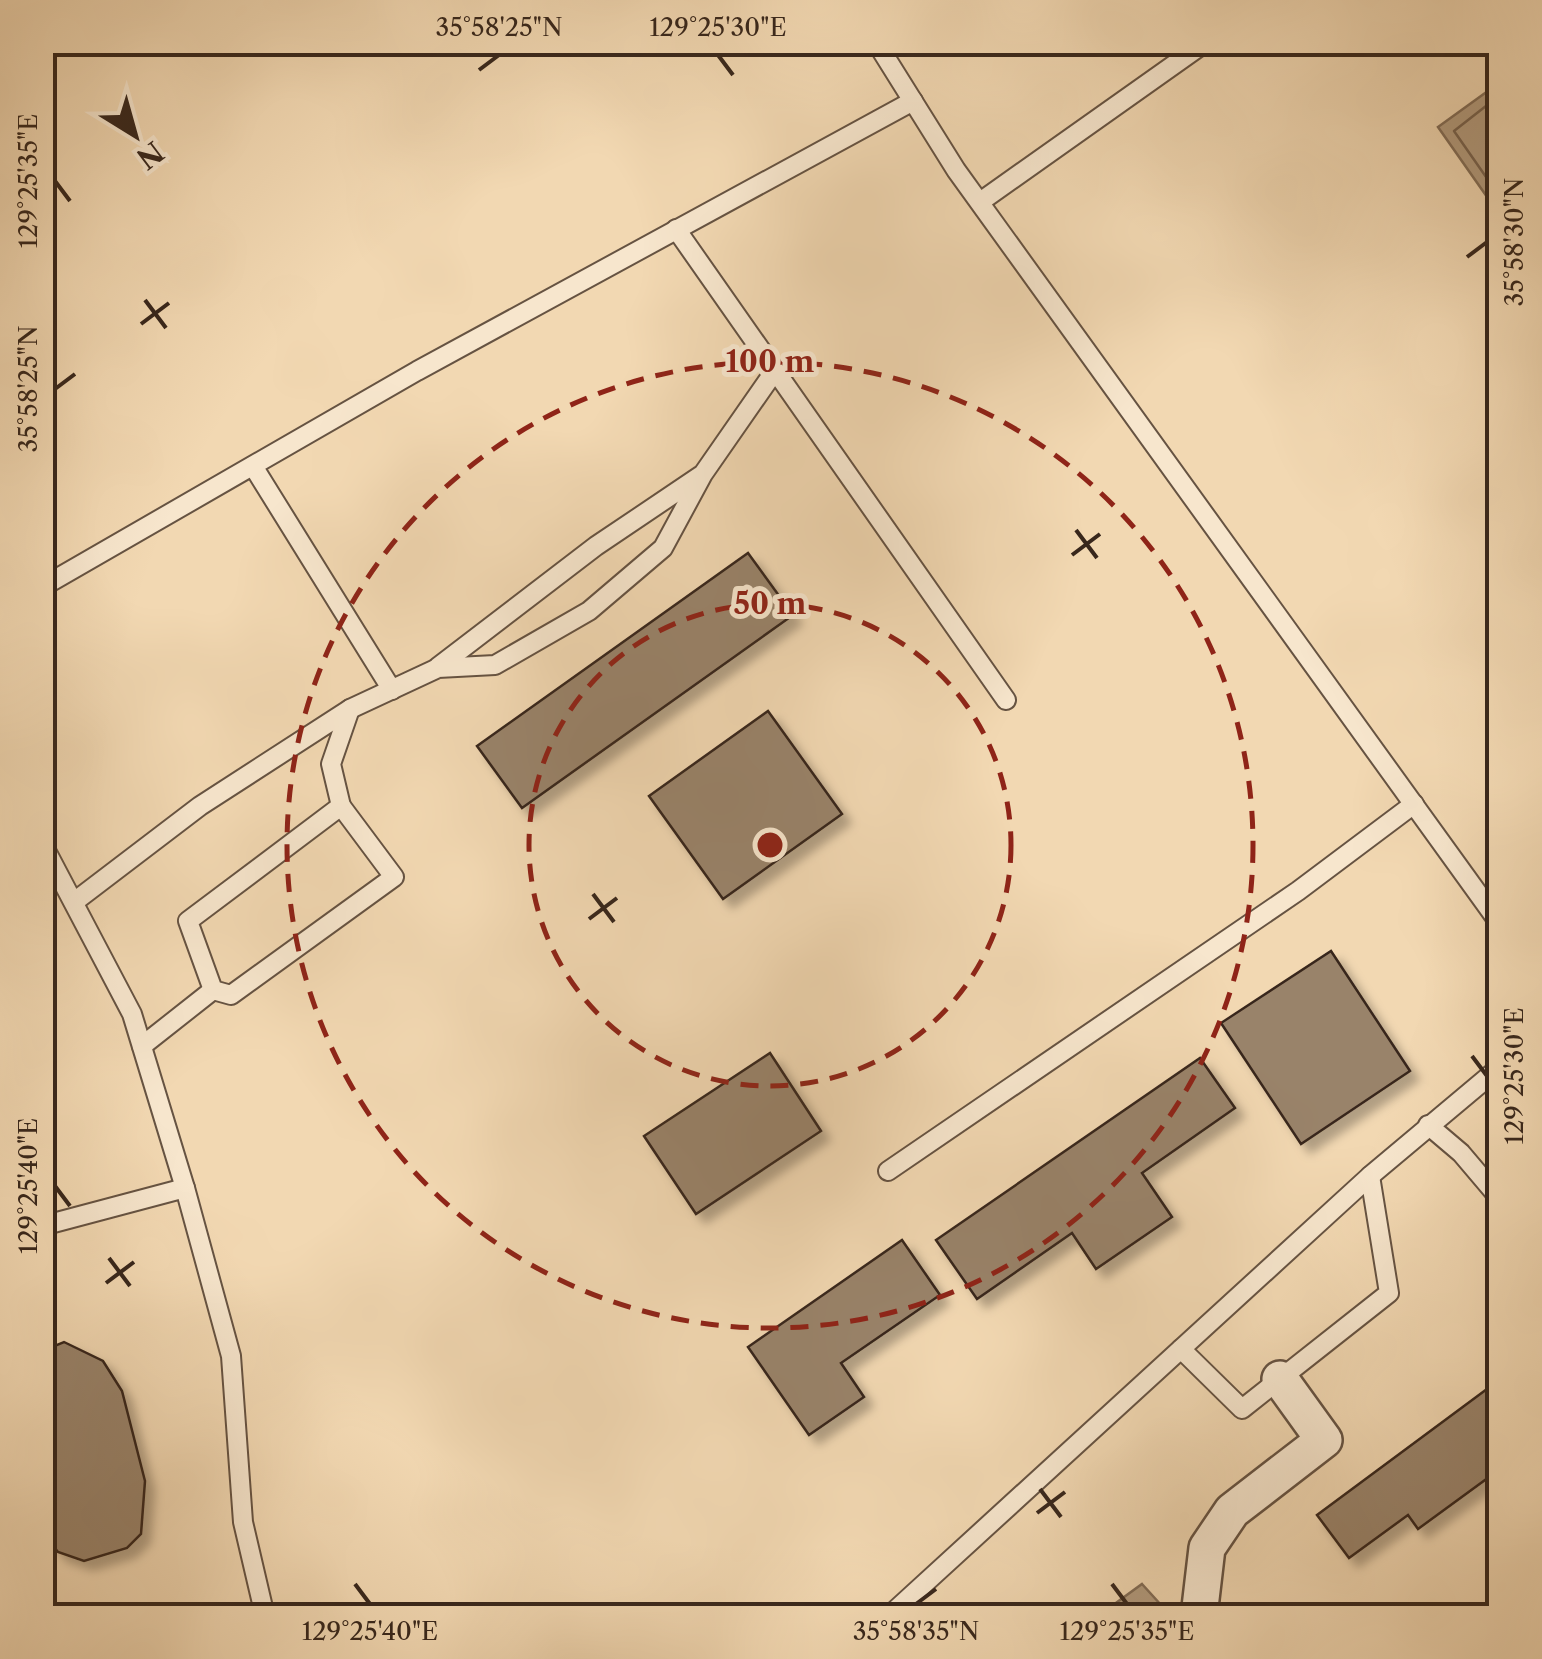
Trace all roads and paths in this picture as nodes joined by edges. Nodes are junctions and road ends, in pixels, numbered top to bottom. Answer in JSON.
{"nodes":[{"id":1,"x":876,"y":42,"type":"edge"},
{"id":2,"x":1206,"y":42,"type":"edge"},
{"id":3,"x":913,"y":100,"type":"junction"},
{"id":4,"x":980,"y":202,"type":"junction"},
{"id":5,"x":676,"y":229,"type":"junction"},
{"id":6,"x":774,"y":372,"type":"junction"},
{"id":7,"x":253,"y":466,"type":"junction"},
{"id":8,"x":703,"y":474,"type":"junction"},
{"id":9,"x":42,"y":587,"type":"edge"},
{"id":10,"x":438,"y":668,"type":"junction"},
{"id":11,"x":392,"y":690,"type":"junction"},
{"id":12,"x":1006,"y":700,"type":"dead end"},
{"id":13,"x":350,"y":709,"type":"junction"},
{"id":14,"x":1414,"y":804,"type":"junction"},
{"id":15,"x":341,"y":806,"type":"junction"},
{"id":16,"x":42,"y":842,"type":"edge"},
{"id":17,"x":74,"y":902,"type":"junction"},
{"id":18,"x":1500,"y":924,"type":"edge"},
{"id":19,"x":214,"y":990,"type":"junction"},
{"id":20,"x":142,"y":1046,"type":"junction"},
{"id":21,"x":1500,"y":1067,"type":"edge"},
{"id":22,"x":1428,"y":1125,"type":"junction"},
{"id":23,"x":888,"y":1171,"type":"dead end"},
{"id":24,"x":1370,"y":1176,"type":"junction"},
{"id":25,"x":185,"y":1188,"type":"junction"},
{"id":26,"x":1500,"y":1199,"type":"edge"},
{"id":27,"x":42,"y":1226,"type":"edge"},
{"id":28,"x":1181,"y":1349,"type":"junction"},
{"id":29,"x":1280,"y":1379,"type":"junction"},
{"id":30,"x":265,"y":1616,"type":"edge"},
{"id":31,"x":889,"y":1616,"type":"edge"},
{"id":32,"x":1199,"y":1616,"type":"edge"}],
"edges":[{"from":1,"to":3,"type":"lane"},
{"from":2,"to":4,"type":"lane"},
{"from":3,"to":4,"type":"lane"},
{"from":3,"to":5,"type":"lane"},
{"from":4,"to":14,"type":"lane"},
{"from":5,"to":6,"type":"lane"},
{"from":5,"to":7,"type":"lane"},
{"from":6,"to":8,"type":"lane"},
{"from":6,"to":12,"type":"lane"},
{"from":7,"to":9,"type":"lane"},
{"from":7,"to":11,"type":"lane"},
{"from":8,"to":10,"type":"lane"},
{"from":8,"to":10,"type":"lane"},
{"from":10,"to":11,"type":"lane"},
{"from":11,"to":13,"type":"lane"},
{"from":13,"to":15,"type":"lane"},
{"from":13,"to":17,"type":"lane"},
{"from":14,"to":18,"type":"lane"},
{"from":14,"to":23,"type":"lane"},
{"from":15,"to":19,"type":"lane"},
{"from":15,"to":19,"type":"lane"},
{"from":16,"to":17,"type":"lane"},
{"from":17,"to":20,"type":"lane"},
{"from":19,"to":20,"type":"lane"},
{"from":20,"to":25,"type":"lane"},
{"from":21,"to":22,"type":"lane"},
{"from":22,"to":24,"type":"lane"},
{"from":22,"to":26,"type":"lane"},
{"from":24,"to":28,"type":"lane"},
{"from":24,"to":29,"type":"lane"},
{"from":25,"to":27,"type":"lane"},
{"from":25,"to":30,"type":"lane"},
{"from":28,"to":29,"type":"lane"},
{"from":28,"to":31,"type":"lane"},
{"from":29,"to":32,"type":"street"}]}
